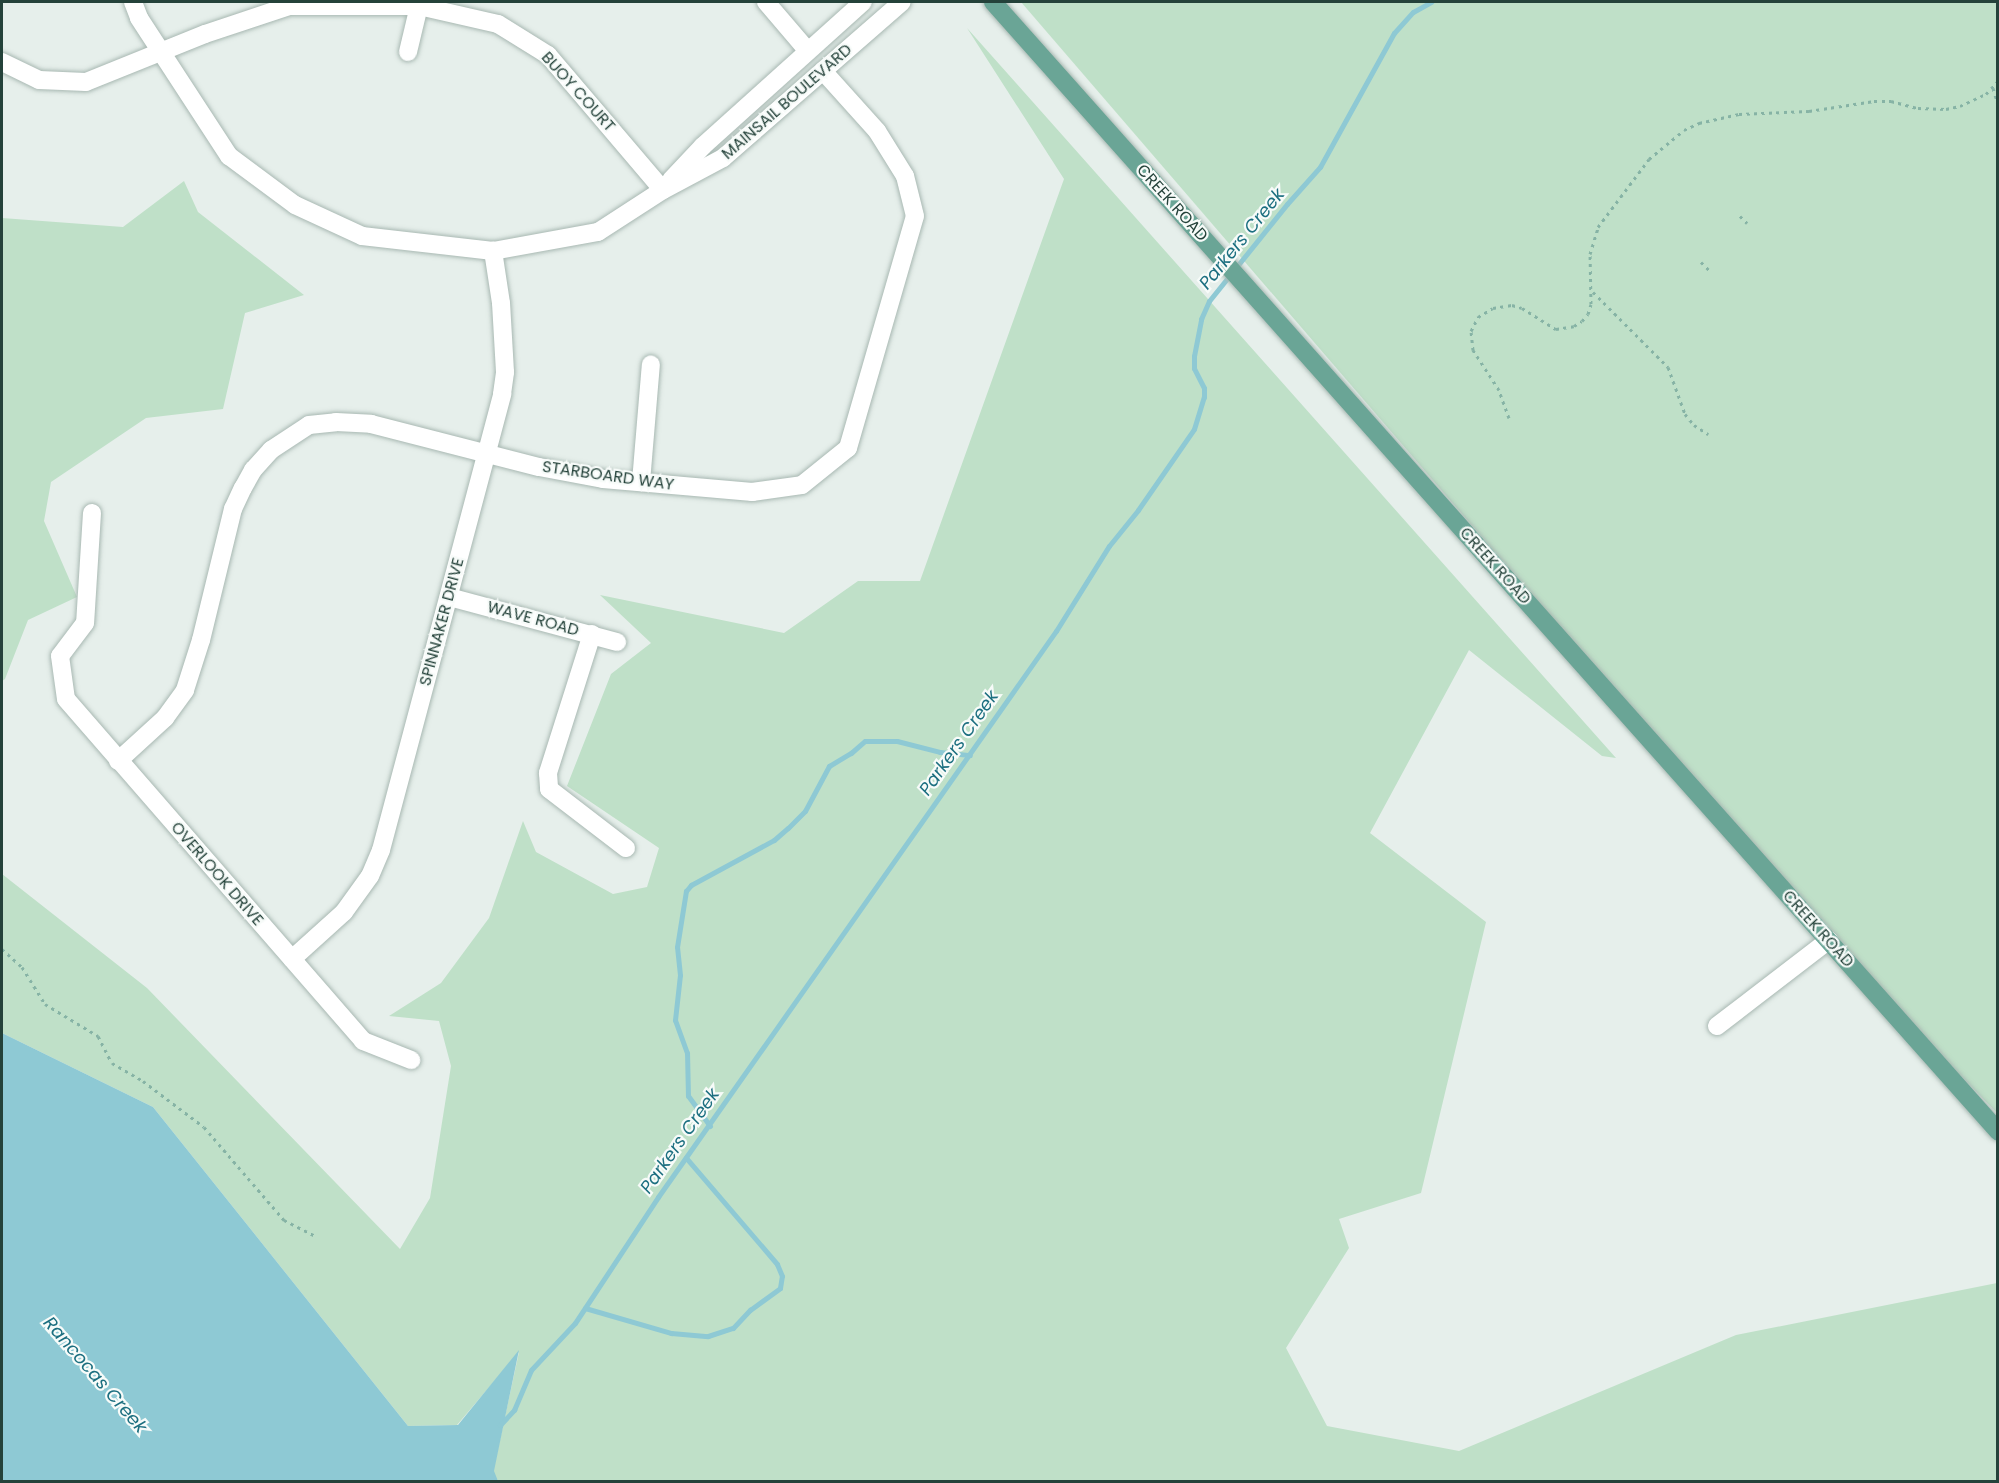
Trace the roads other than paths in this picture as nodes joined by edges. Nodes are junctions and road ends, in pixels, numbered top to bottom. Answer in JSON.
{"nodes":[{"id":1,"x":133,"y":2,"type":"edge"},
{"id":2,"x":766,"y":2,"type":"edge"},
{"id":3,"x":863,"y":2,"type":"edge"},
{"id":4,"x":902,"y":2,"type":"edge"},
{"id":5,"x":993,"y":2,"type":"edge"},
{"id":6,"x":419,"y":6,"type":"junction"},
{"id":7,"x":807,"y":50,"type":"junction"},
{"id":8,"x":161,"y":52,"type":"junction"},
{"id":9,"x":408,"y":52,"type":"dead end"},
{"id":10,"x":2,"y":62,"type":"edge"},
{"id":11,"x":823,"y":71,"type":"junction"},
{"id":12,"x":663,"y":190,"type":"junction"},
{"id":13,"x":493,"y":251,"type":"junction"},
{"id":14,"x":651,"y":364,"type":"dead end"},
{"id":15,"x":486,"y":453,"type":"junction"},
{"id":16,"x":641,"y":482,"type":"junction"},
{"id":17,"x":92,"y":513,"type":"dead end"},
{"id":18,"x":449,"y":597,"type":"junction"},
{"id":19,"x":592,"y":634,"type":"junction"},
{"id":20,"x":617,"y":642,"type":"dead end"},
{"id":21,"x":118,"y":761,"type":"junction"},
{"id":22,"x":626,"y":849,"type":"dead end"},
{"id":23,"x":1829,"y":940,"type":"junction"},
{"id":24,"x":292,"y":959,"type":"junction"},
{"id":25,"x":1717,"y":1026,"type":"dead end"},
{"id":26,"x":411,"y":1060,"type":"dead end"},
{"id":27,"x":1998,"y":1131,"type":"edge"}],
"edges":[{"from":1,"to":8,"type":"street","name":"MAINSAIL BOULEVARD"},
{"from":2,"to":7,"type":"street"},
{"from":3,"to":7,"type":"street","name":"MAINSAIL BOULEVARD"},
{"from":4,"to":11,"type":"street","name":"MAINSAIL BOULEVARD"},
{"from":5,"to":23,"type":"main road","name":"CREEK ROAD"},
{"from":6,"to":8,"type":"street","name":"BUOY COURT"},
{"from":6,"to":9,"type":"street"},
{"from":6,"to":12,"type":"street","name":"BUOY COURT"},
{"from":7,"to":12,"type":"street","name":"MAINSAIL BOULEVARD"},
{"from":8,"to":10,"type":"street","name":"BUOY COURT"},
{"from":8,"to":13,"type":"street","name":"MAINSAIL BOULEVARD"},
{"from":11,"to":12,"type":"street","name":"MAINSAIL BOULEVARD"},
{"from":11,"to":16,"type":"street","name":"STARBOARD WAY"},
{"from":12,"to":13,"type":"street","name":"MAINSAIL BOULEVARD"},
{"from":13,"to":15,"type":"street","name":"SPINNAKER DRIVE"},
{"from":14,"to":16,"type":"street"},
{"from":15,"to":16,"type":"street","name":"STARBOARD WAY"},
{"from":15,"to":18,"type":"street","name":"SPINNAKER DRIVE"},
{"from":15,"to":21,"type":"street","name":"STARBOARD WAY"},
{"from":17,"to":21,"type":"street","name":"OVERLOOK DRIVE"},
{"from":18,"to":19,"type":"street","name":"WAVE ROAD"},
{"from":18,"to":24,"type":"street","name":"SPINNAKER DRIVE"},
{"from":19,"to":20,"type":"street","name":"WAVE ROAD"},
{"from":19,"to":22,"type":"street"},
{"from":21,"to":24,"type":"street","name":"OVERLOOK DRIVE"},
{"from":23,"to":25,"type":"street"},
{"from":23,"to":27,"type":"main road","name":"CREEK ROAD"},
{"from":24,"to":26,"type":"street","name":"OVERLOOK DRIVE"}]}
